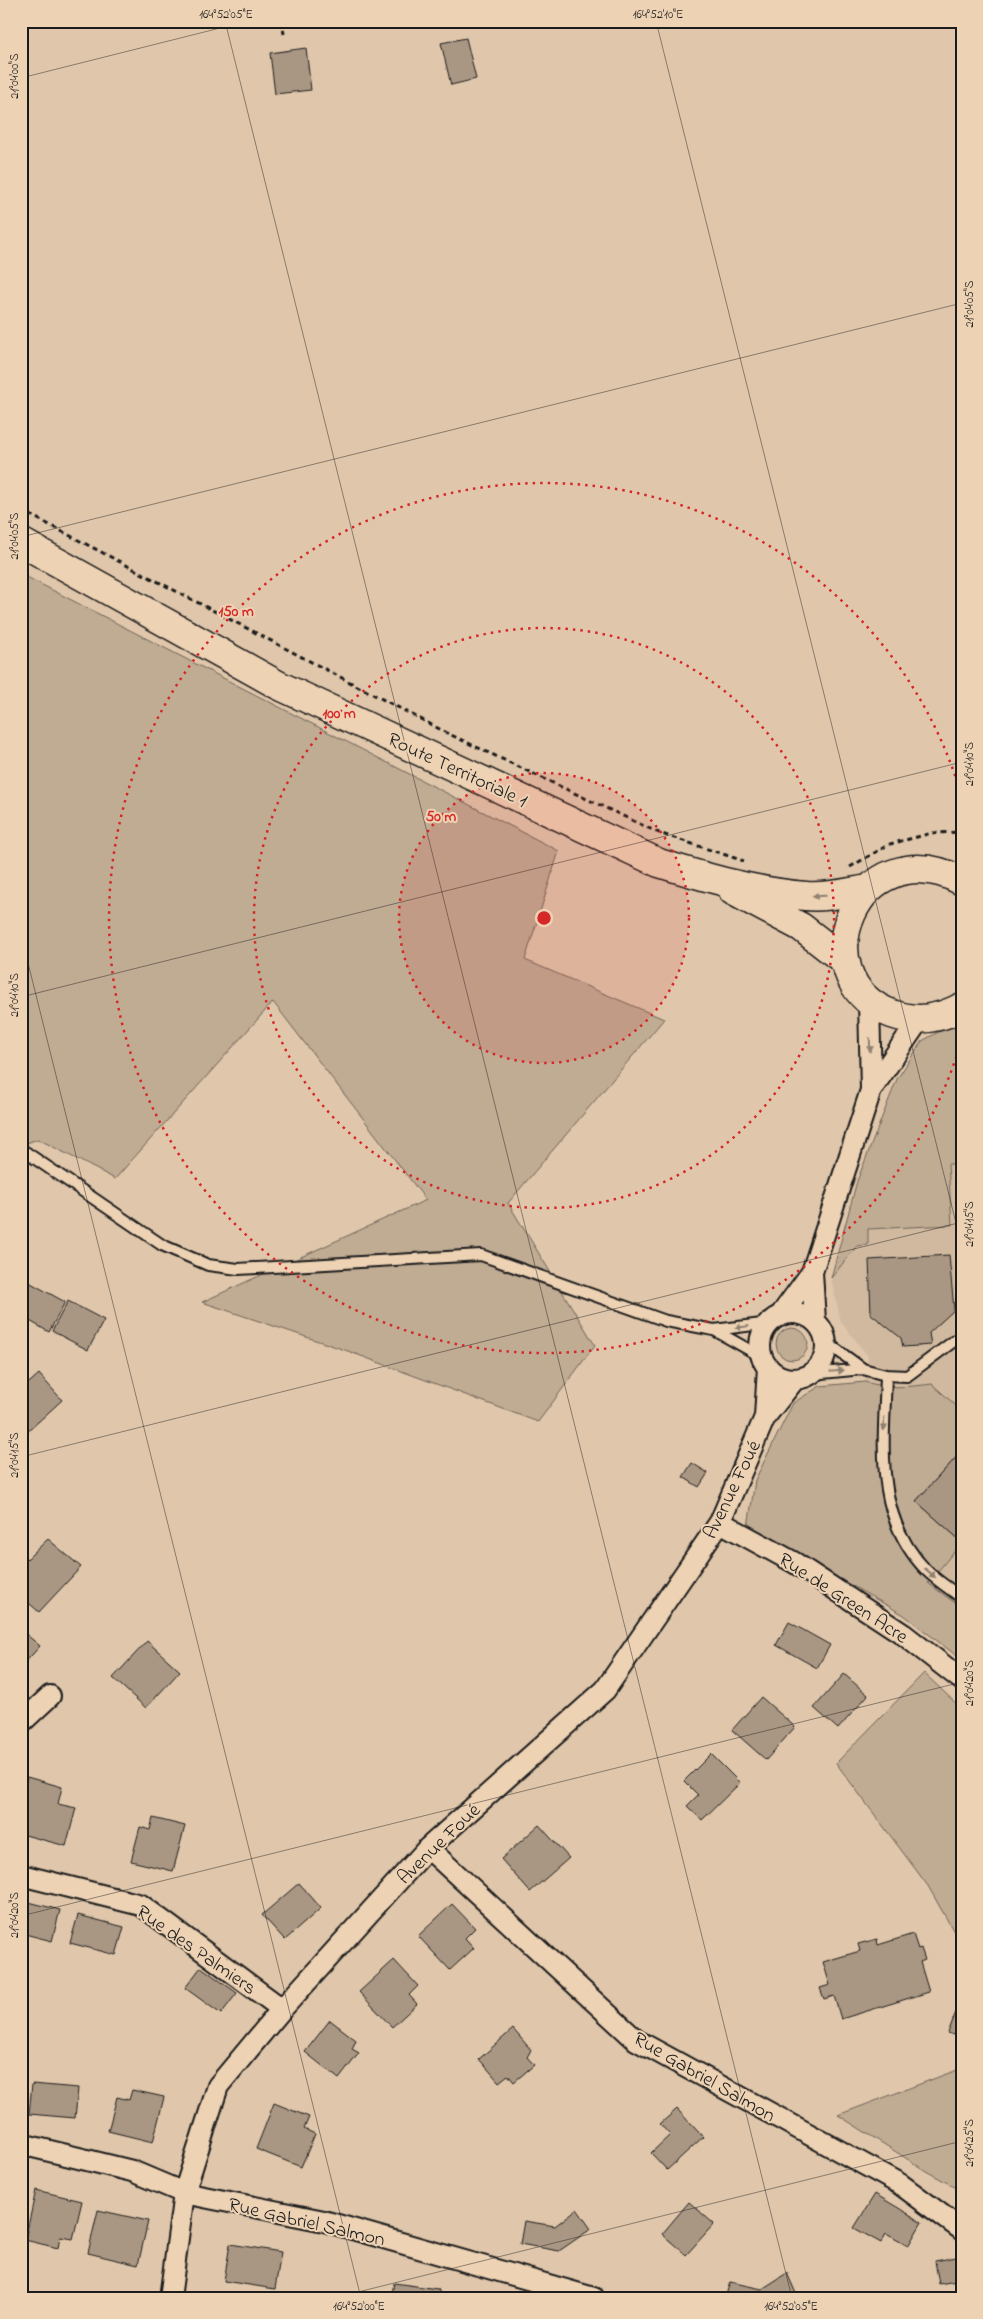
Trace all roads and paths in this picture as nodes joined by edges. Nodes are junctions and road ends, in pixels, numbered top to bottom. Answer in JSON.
{"nodes":[{"id":1,"x":282,"y":21,"type":"edge"},
{"id":2,"x":284,"y":34,"type":"dead end"},
{"id":3,"x":21,"y":510,"type":"edge"},
{"id":4,"x":21,"y":542,"type":"edge"},
{"id":5,"x":962,"y":832,"type":"edge"},
{"id":6,"x":753,"y":864,"type":"dead end"},
{"id":7,"x":849,"y":868,"type":"dead end"},
{"id":8,"x":954,"y":874,"type":"edge"},
{"id":9,"x":717,"y":882,"type":"junction"},
{"id":10,"x":868,"y":889,"type":"junction"},
{"id":11,"x":846,"y":962,"type":"junction"},
{"id":12,"x":869,"y":1000,"type":"junction"},
{"id":13,"x":958,"y":1013,"type":"edge"},
{"id":14,"x":919,"y":1020,"type":"junction"},
{"id":15,"x":871,"y":1090,"type":"junction"},
{"id":16,"x":21,"y":1149,"type":"edge"},
{"id":17,"x":812,"y":1272,"type":"junction"},
{"id":18,"x":775,"y":1320,"type":"junction"},
{"id":19,"x":814,"y":1321,"type":"junction"},
{"id":20,"x":714,"y":1330,"type":"junction"},
{"id":21,"x":962,"y":1335,"type":"edge"},
{"id":22,"x":826,"y":1342,"type":"junction"},
{"id":23,"x":765,"y":1362,"type":"junction"},
{"id":24,"x":863,"y":1369,"type":"junction"},
{"id":25,"x":886,"y":1375,"type":"junction"},
{"id":26,"x":803,"y":1376,"type":"junction"},
{"id":27,"x":765,"y":1416,"type":"junction"},
{"id":28,"x":720,"y":1522,"type":"junction"},
{"id":29,"x":962,"y":1598,"type":"edge"},
{"id":30,"x":962,"y":1680,"type":"edge"},
{"id":31,"x":50,"y":1696,"type":"dead end"},
{"id":32,"x":21,"y":1723,"type":"edge"},
{"id":33,"x":428,"y":1848,"type":"junction"},
{"id":34,"x":21,"y":1875,"type":"edge"},
{"id":35,"x":282,"y":2009,"type":"junction"},
{"id":36,"x":21,"y":2144,"type":"edge"},
{"id":37,"x":184,"y":2193,"type":"junction"},
{"id":38,"x":962,"y":2230,"type":"edge"},
{"id":39,"x":170,"y":2298,"type":"edge"},
{"id":40,"x":594,"y":2298,"type":"edge"}],
"edges":[{"from":1,"to":2,"type":"path"},
{"from":3,"to":6,"type":"path"},
{"from":4,"to":9,"type":"main road","name":"Route Territoriale 1"},
{"from":5,"to":7,"type":"path"},
{"from":8,"to":10,"type":"main road"},
{"from":10,"to":9,"type":"main road","name":"Route Territoriale 1","one_way":true},
{"from":9,"to":11,"type":"main road","name":"Route Territoriale 1"},
{"from":10,"to":11,"type":"main road"},
{"from":11,"to":12,"type":"main road"},
{"from":12,"to":14,"type":"main road"},
{"from":12,"to":15,"type":"street","one_way":true},
{"from":13,"to":14,"type":"main road"},
{"from":14,"to":15,"type":"street"},
{"from":15,"to":17,"type":"street"},
{"from":16,"to":20,"type":"lane"},
{"from":17,"to":18,"type":"street"},
{"from":17,"to":19,"type":"street"},
{"from":18,"to":19,"type":"street"},
{"from":18,"to":20,"type":"lane","one_way":true},
{"from":18,"to":23,"type":"street"},
{"from":19,"to":22,"type":"street"},
{"from":20,"to":23,"type":"lane"},
{"from":21,"to":25,"type":"lane"},
{"from":22,"to":24,"type":"lane"},
{"from":22,"to":26,"type":"street"},
{"from":23,"to":26,"type":"street"},
{"from":23,"to":27,"type":"street","name":"Avenue Foué"},
{"from":24,"to":25,"type":"lane"},
{"from":26,"to":24,"type":"lane","one_way":true},
{"from":25,"to":29,"type":"lane","one_way":true},
{"from":26,"to":27,"type":"street","name":"Avenue Foué"},
{"from":27,"to":28,"type":"street","name":"Avenue Foué"},
{"from":28,"to":30,"type":"street","name":"Rue de Green Acre"},
{"from":28,"to":33,"type":"street","name":"Avenue Foué"},
{"from":31,"to":32,"type":"street"},
{"from":33,"to":35,"type":"street","name":"Avenue Foué"},
{"from":33,"to":38,"type":"street","name":"Rue Gabriel Salmon"},
{"from":34,"to":35,"type":"street","name":"Rue des Palmiers"},
{"from":35,"to":37,"type":"street","name":"Avenue Foué"},
{"from":36,"to":37,"type":"street","name":"Rue Gabriel Salmon"},
{"from":37,"to":39,"type":"street","name":"Avenue Foué"},
{"from":37,"to":40,"type":"street","name":"Rue Gabriel Salmon"}]}
